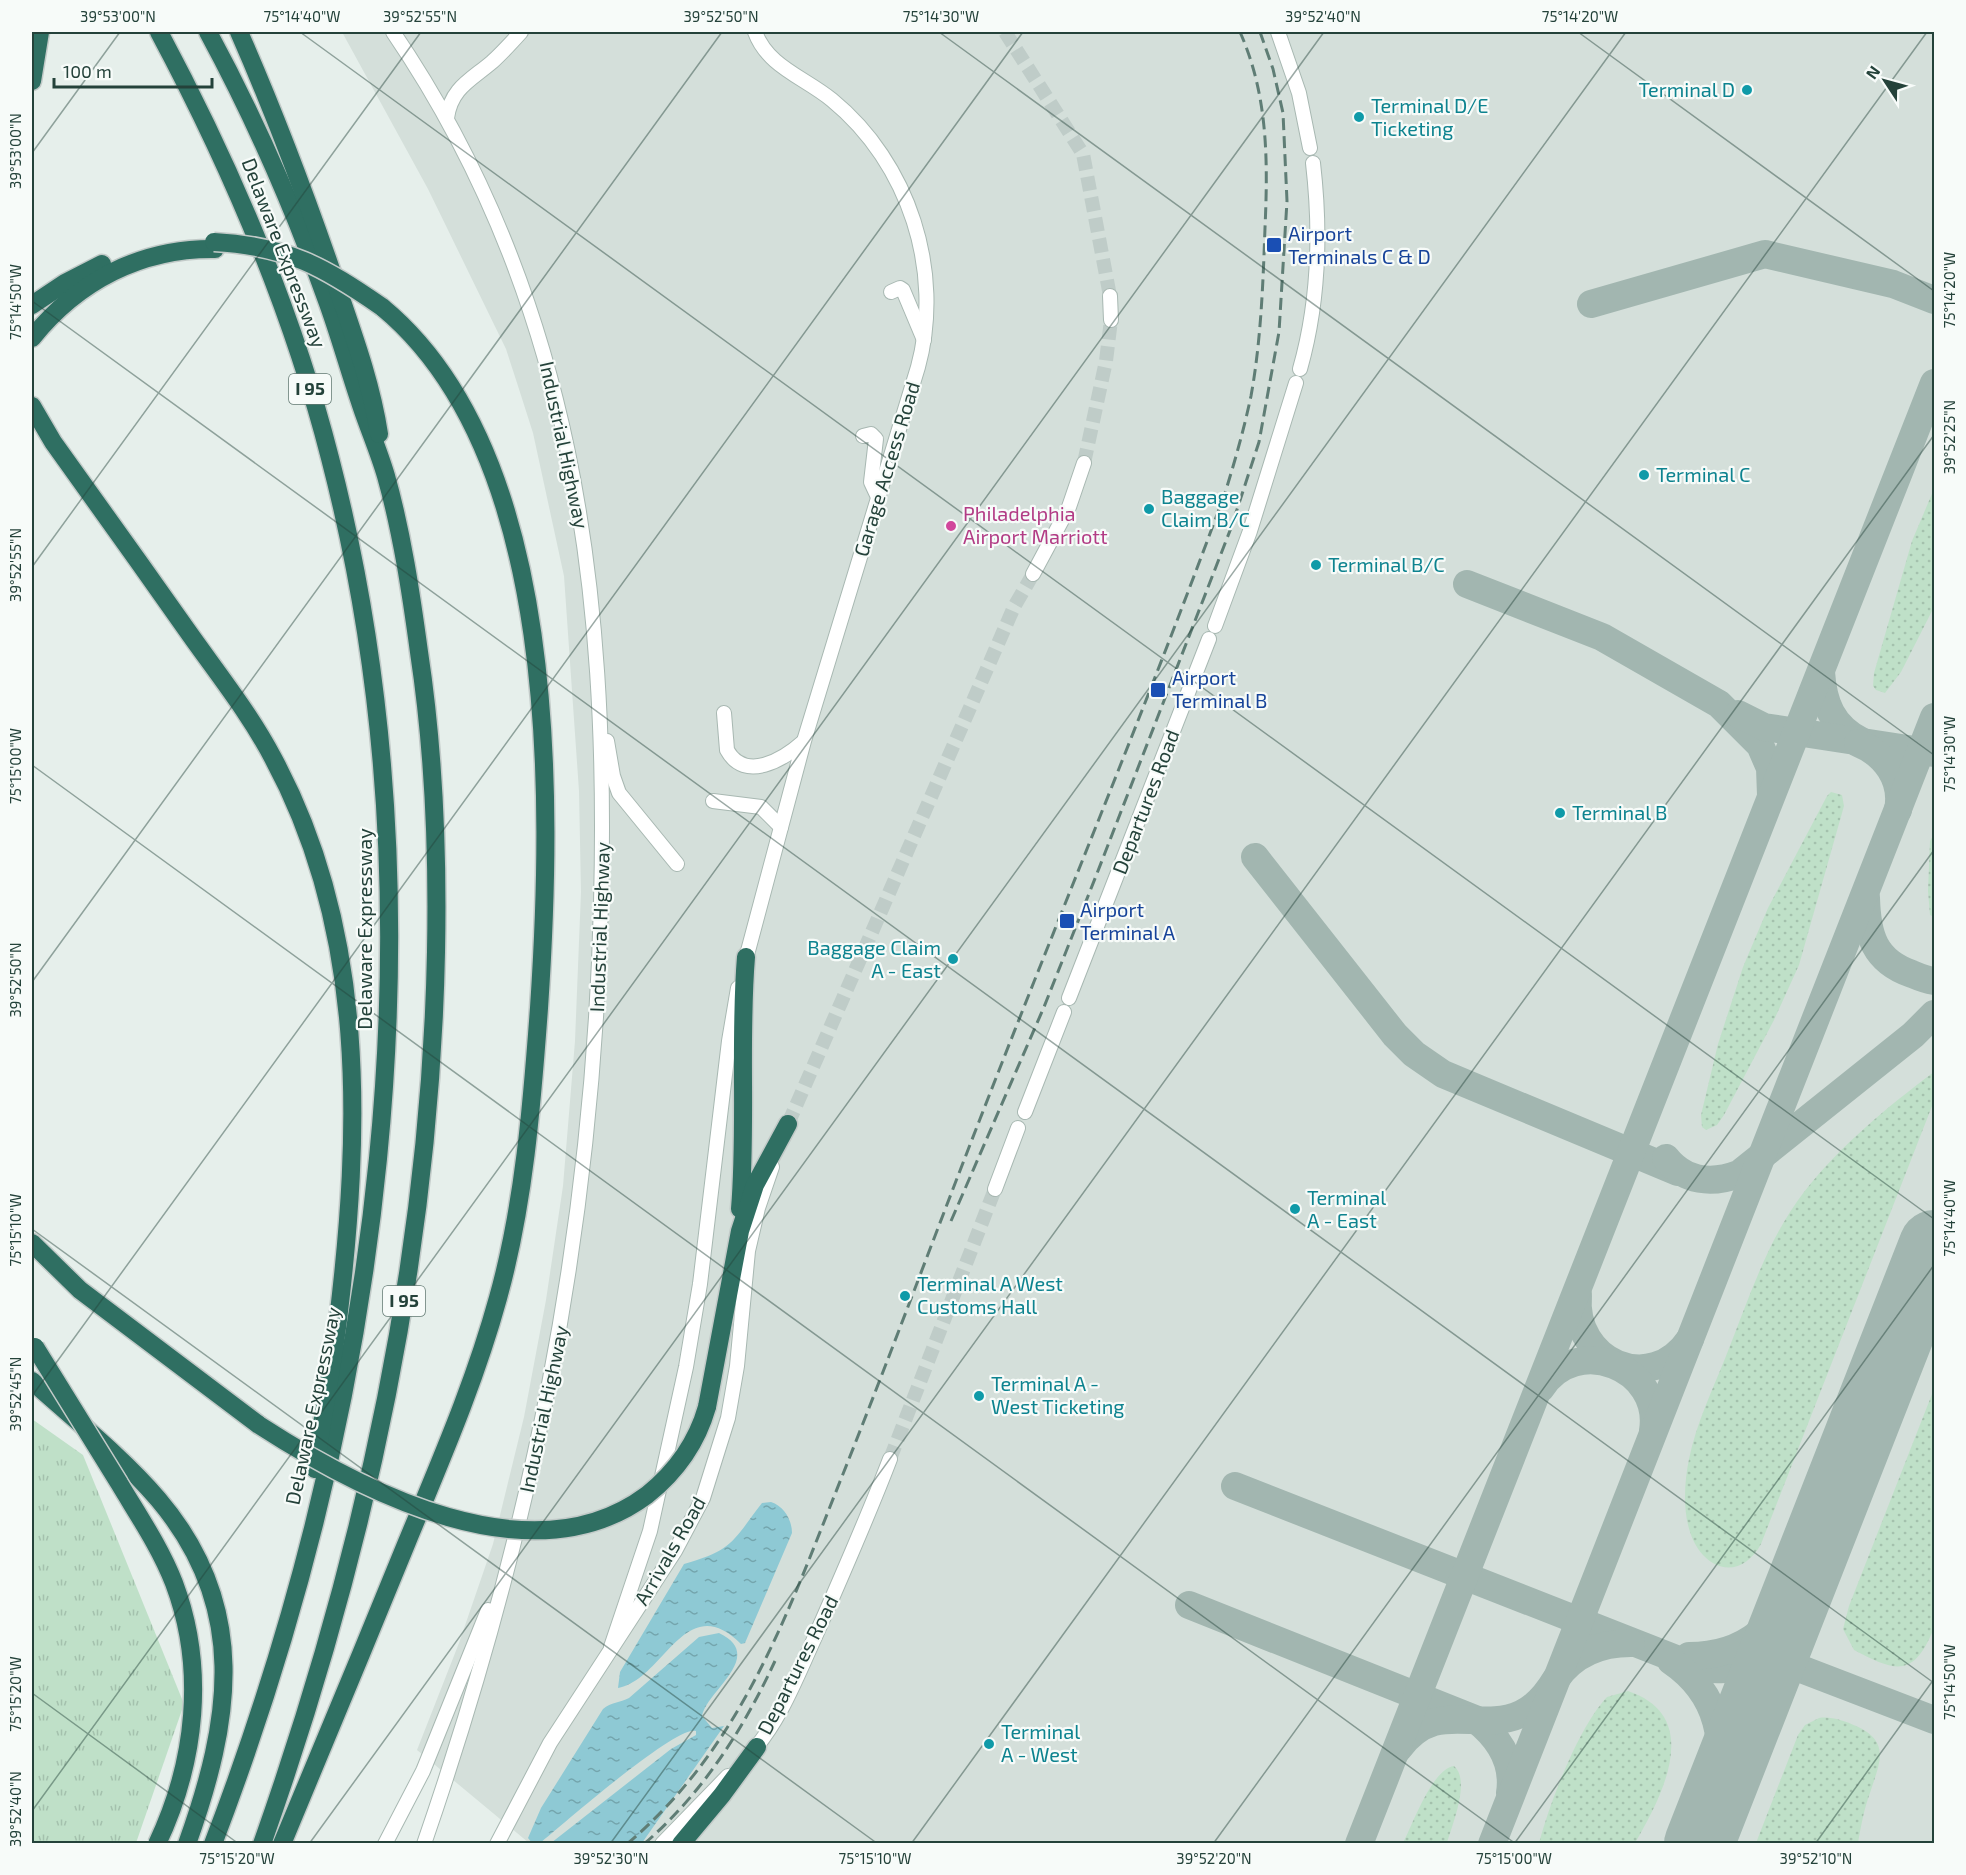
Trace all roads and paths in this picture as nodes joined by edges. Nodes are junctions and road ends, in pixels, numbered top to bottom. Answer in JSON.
{"nodes":[{"id":1,"x":40,"y":32,"type":"edge"},
{"id":2,"x":208,"y":32,"type":"edge"},
{"id":3,"x":238,"y":32,"type":"edge"},
{"id":4,"x":393,"y":32,"type":"edge"},
{"id":5,"x":521,"y":32,"type":"edge"},
{"id":6,"x":755,"y":32,"type":"edge"},
{"id":7,"x":1278,"y":32,"type":"edge"},
{"id":8,"x":160,"y":34,"type":"edge"},
{"id":9,"x":32,"y":81,"type":"edge"},
{"id":10,"x":447,"y":118,"type":"junction"},
{"id":11,"x":1310,"y":148,"type":"dead end"},
{"id":12,"x":1313,"y":163,"type":"dead end"},
{"id":13,"x":214,"y":245,"type":"junction"},
{"id":14,"x":891,"y":291,"type":"dead end"},
{"id":15,"x":1110,"y":296,"type":"tunnel mouth"},
{"id":16,"x":34,"y":304,"type":"edge"},
{"id":17,"x":1111,"y":320,"type":"tunnel mouth"},
{"id":18,"x":34,"y":334,"type":"edge"},
{"id":19,"x":924,"y":340,"type":"junction"},
{"id":20,"x":1300,"y":369,"type":"dead end"},
{"id":21,"x":1296,"y":383,"type":"dead end"},
{"id":22,"x":32,"y":406,"type":"edge"},
{"id":23,"x":863,"y":436,"type":"dead end"},
{"id":24,"x":1084,"y":463,"type":"tunnel mouth"},
{"id":25,"x":386,"y":477,"type":"junction"},
{"id":26,"x":878,"y":497,"type":"junction"},
{"id":27,"x":1033,"y":574,"type":"tunnel mouth"},
{"id":28,"x":1215,"y":626,"type":"dead end"},
{"id":29,"x":1209,"y":639,"type":"dead end"},
{"id":30,"x":601,"y":712,"type":"junction"},
{"id":31,"x":724,"y":713,"type":"dead end"},
{"id":32,"x":804,"y":741,"type":"junction"},
{"id":33,"x":713,"y":801,"type":"dead end"},
{"id":34,"x":781,"y":827,"type":"junction"},
{"id":35,"x":677,"y":864,"type":"dead end"},
{"id":36,"x":746,"y":957,"type":"junction"},
{"id":37,"x":1069,"y":998,"type":"dead end"},
{"id":38,"x":1064,"y":1012,"type":"dead end"},
{"id":39,"x":1025,"y":1112,"type":"dead end"},
{"id":40,"x":788,"y":1124,"type":"joint"},
{"id":41,"x":1018,"y":1128,"type":"dead end"},
{"id":42,"x":995,"y":1189,"type":"tunnel mouth"},
{"id":43,"x":32,"y":1232,"type":"edge"},
{"id":44,"x":32,"y":1243,"type":"edge"},
{"id":45,"x":737,"y":1244,"type":"junction"},
{"id":46,"x":124,"y":1323,"type":"junction"},
{"id":47,"x":33,"y":1345,"type":"edge"},
{"id":48,"x":32,"y":1381,"type":"edge"},
{"id":49,"x":890,"y":1459,"type":"tunnel mouth"},
{"id":50,"x":513,"y":1543,"type":"junction"},
{"id":51,"x":301,"y":1568,"type":"junction"},
{"id":52,"x":611,"y":1647,"type":"junction"},
{"id":53,"x":757,"y":1747,"type":"junction"},
{"id":54,"x":157,"y":1844,"type":"edge"},
{"id":55,"x":188,"y":1844,"type":"edge"},
{"id":56,"x":213,"y":1844,"type":"edge"},
{"id":57,"x":262,"y":1844,"type":"edge"},
{"id":58,"x":282,"y":1844,"type":"edge"},
{"id":59,"x":384,"y":1844,"type":"edge"},
{"id":60,"x":424,"y":1844,"type":"edge"},
{"id":61,"x":497,"y":1844,"type":"edge"},
{"id":62,"x":662,"y":1844,"type":"edge"},
{"id":63,"x":681,"y":1844,"type":"edge"}],
"edges":[{"from":1,"to":9,"type":"highway"},
{"from":2,"to":25,"type":"highway","name":"Delaware Expressway","number":"I 95"},
{"from":3,"to":25,"type":"highway"},
{"from":4,"to":10,"type":"street","name":"Industrial Highway"},
{"from":5,"to":10,"type":"street"},
{"from":6,"to":19,"type":"street","name":"Garage Access Road"},
{"from":7,"to":11,"type":"street"},
{"from":8,"to":51,"type":"highway","name":"Delaware Expressway","number":"I 95"},
{"from":10,"to":30,"type":"street","name":"Industrial Highway"},
{"from":12,"to":20,"type":"street"},
{"from":13,"to":16,"type":"highway"},
{"from":13,"to":18,"type":"highway"},
{"from":13,"to":58,"type":"highway","bridge":true},
{"from":14,"to":19,"type":"street"},
{"from":15,"to":17,"type":"street"},
{"from":19,"to":26,"type":"street","name":"Garage Access Road"},
{"from":21,"to":28,"type":"street"},
{"from":22,"to":51,"type":"highway"},
{"from":23,"to":26,"type":"street"},
{"from":24,"to":27,"type":"street"},
{"from":25,"to":57,"type":"highway","name":"Delaware Expressway","number":"I 95"},
{"from":26,"to":32,"type":"street","name":"Garage Access Road"},
{"from":29,"to":37,"type":"street","name":"Departures Road"},
{"from":30,"to":35,"type":"street"},
{"from":30,"to":50,"type":"street","name":"Industrial Highway"},
{"from":31,"to":32,"type":"street"},
{"from":32,"to":34,"type":"street","name":"Garage Access Road"},
{"from":33,"to":34,"type":"street"},
{"from":34,"to":36,"type":"street","name":"Garage Access Road"},
{"from":36,"to":45,"type":"highway"},
{"from":36,"to":52,"type":"street","name":"Garage Access Road"},
{"from":38,"to":39,"type":"street"},
{"from":40,"to":45,"type":"highway"},
{"from":40,"to":52,"type":"street","name":"Arrivals Road"},
{"from":41,"to":42,"type":"street"},
{"from":43,"to":46,"type":"highway"},
{"from":44,"to":46,"type":"highway"},
{"from":45,"to":46,"type":"highway","bridge":true},
{"from":47,"to":54,"type":"highway","bridge":true},
{"from":48,"to":55,"type":"highway"},
{"from":49,"to":53,"type":"street","name":"Departures Road"},
{"from":50,"to":59,"type":"street"},
{"from":50,"to":60,"type":"street","name":"Industrial Highway"},
{"from":51,"to":56,"type":"highway","name":"Delaware Expressway","number":"I 95"},
{"from":52,"to":61,"type":"street","name":"Arrivals Road"},
{"from":53,"to":62,"type":"street","name":"Departures Road"},
{"from":53,"to":63,"type":"highway"}]}
